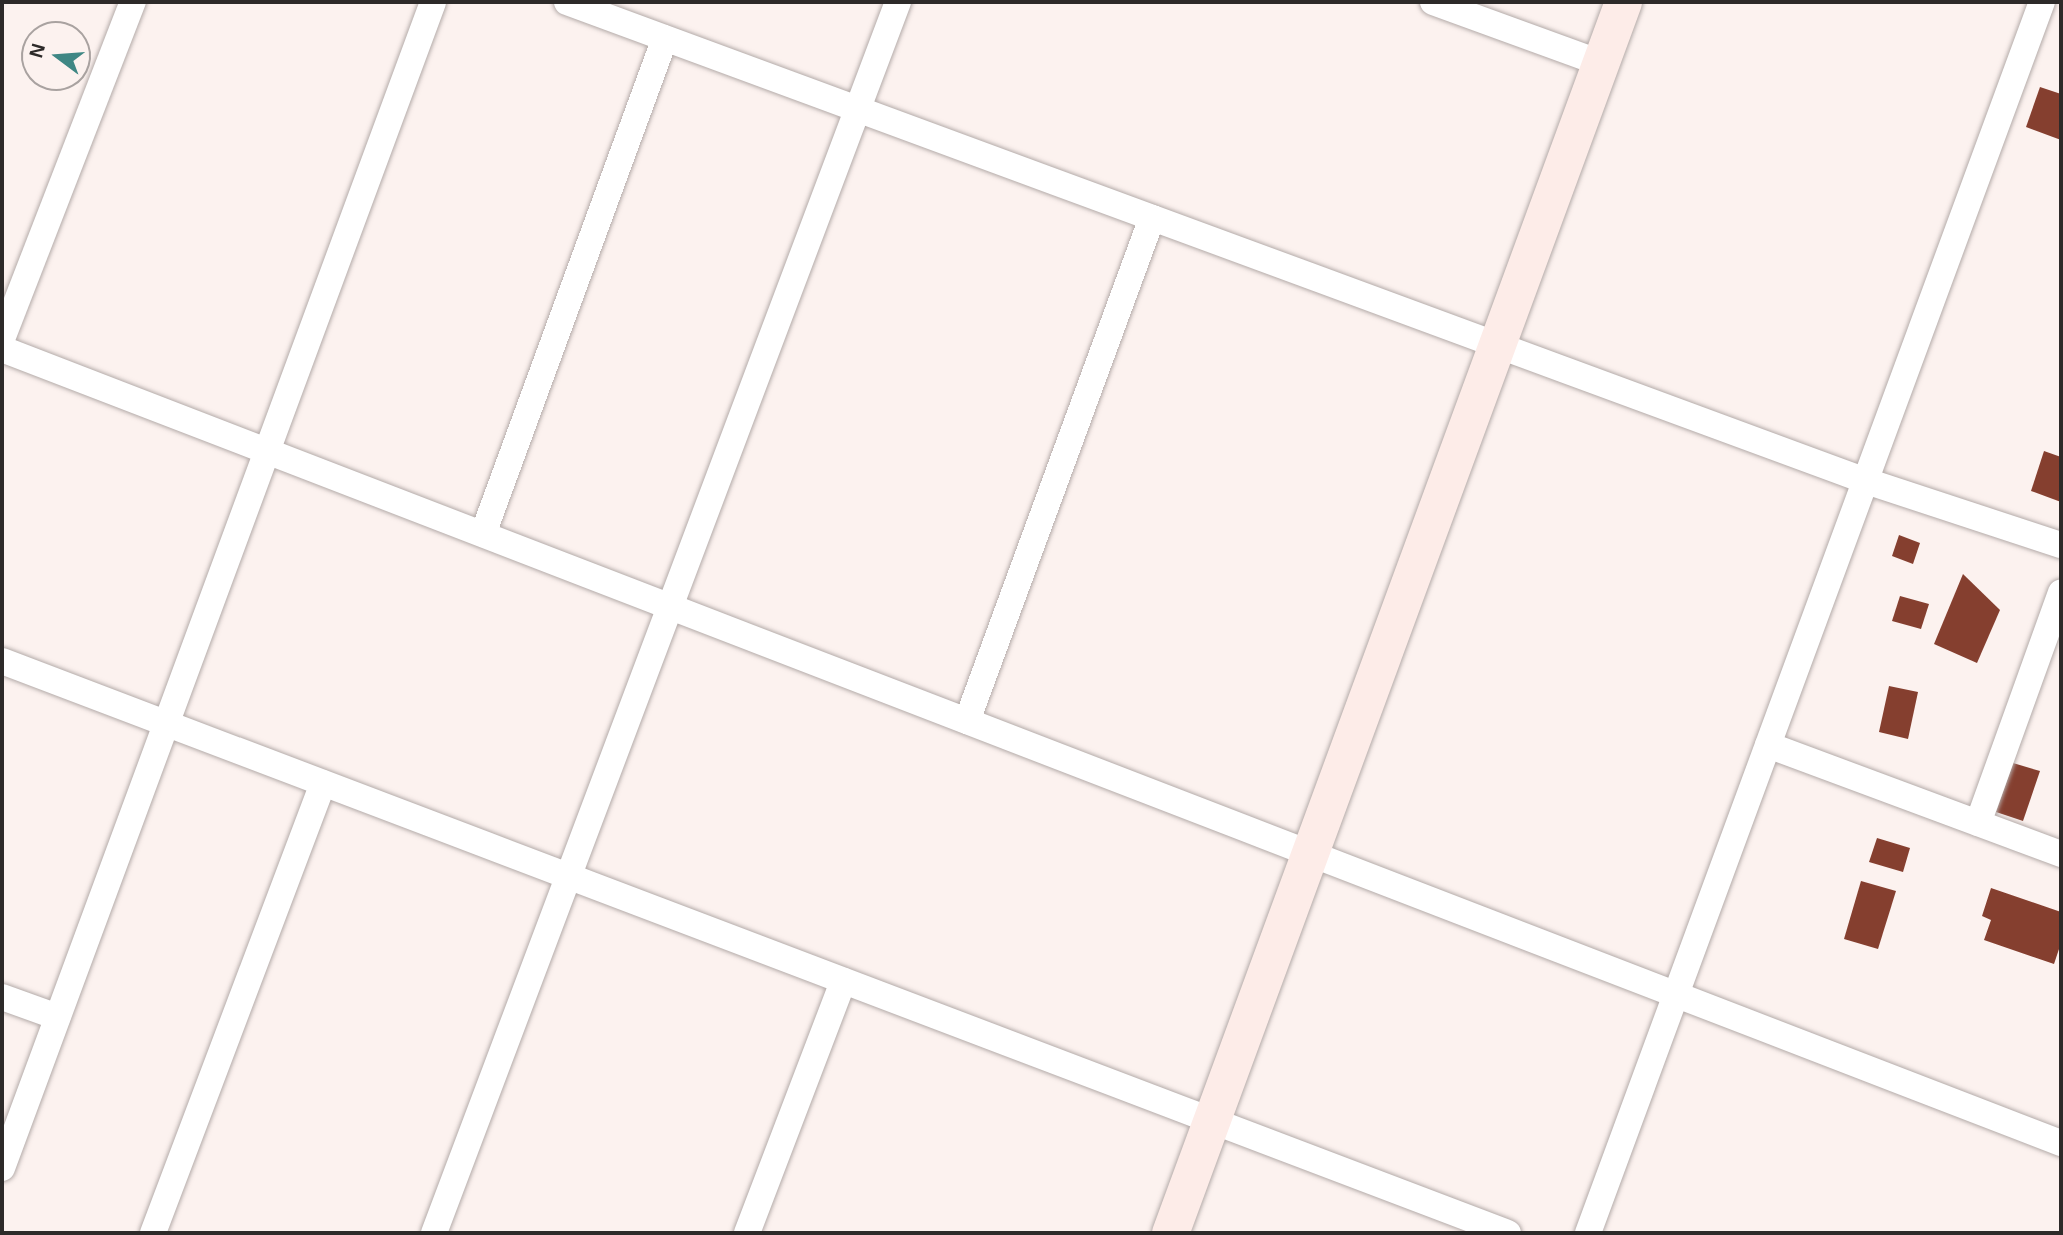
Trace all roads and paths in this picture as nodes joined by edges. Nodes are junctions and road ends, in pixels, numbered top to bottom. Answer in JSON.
{"nodes":[{"id":1,"x":133,"y":2,"type":"edge"},
{"id":2,"x":433,"y":2,"type":"edge"},
{"id":3,"x":567,"y":2,"type":"edge"},
{"id":4,"x":898,"y":2,"type":"edge"},
{"id":5,"x":1433,"y":2,"type":"edge"},
{"id":6,"x":1623,"y":2,"type":"edge"},
{"id":7,"x":2042,"y":2,"type":"edge"},
{"id":8,"x":665,"y":38,"type":"junction"},
{"id":9,"x":1601,"y":63,"type":"junction"},
{"id":10,"x":857,"y":109,"type":"junction"},
{"id":11,"x":1152,"y":218,"type":"junction"},
{"id":12,"x":2,"y":338,"type":"edge"},
{"id":13,"x":1497,"y":345,"type":"junction"},
{"id":14,"x":2,"y":349,"type":"edge"},
{"id":15,"x":267,"y":451,"type":"junction"},
{"id":16,"x":1866,"y":481,"type":"junction"},
{"id":17,"x":483,"y":534,"type":"junction"},
{"id":18,"x":2061,"y":545,"type":"edge"},
{"id":19,"x":2061,"y":593,"type":"edge"},
{"id":20,"x":669,"y":606,"type":"junction"},
{"id":21,"x":2,"y":661,"type":"edge"},
{"id":22,"x":967,"y":721,"type":"junction"},
{"id":23,"x":167,"y":724,"type":"junction"},
{"id":24,"x":1768,"y":745,"type":"junction"},
{"id":25,"x":323,"y":783,"type":"junction"},
{"id":26,"x":1978,"y":823,"type":"junction"},
{"id":27,"x":1310,"y":853,"type":"junction"},
{"id":28,"x":2061,"y":854,"type":"edge"},
{"id":29,"x":570,"y":877,"type":"junction"},
{"id":30,"x":843,"y":981,"type":"junction"},
{"id":31,"x":1676,"y":994,"type":"junction"},
{"id":32,"x":2,"y":997,"type":"edge"},
{"id":33,"x":58,"y":1017,"type":"junction"},
{"id":34,"x":1212,"y":1121,"type":"junction"},
{"id":35,"x":2061,"y":1143,"type":"edge"},
{"id":36,"x":2,"y":1168,"type":"edge"},
{"id":37,"x":153,"y":1233,"type":"edge"},
{"id":38,"x":434,"y":1233,"type":"edge"},
{"id":39,"x":747,"y":1233,"type":"edge"},
{"id":40,"x":1170,"y":1233,"type":"edge"},
{"id":41,"x":1508,"y":1233,"type":"edge"},
{"id":42,"x":1588,"y":1233,"type":"edge"}],
"edges":[{"from":1,"to":12,"type":"street"},
{"from":2,"to":15,"type":"street"},
{"from":3,"to":8,"type":"street"},
{"from":4,"to":10,"type":"street"},
{"from":5,"to":9,"type":"street"},
{"from":6,"to":9,"type":"street"},
{"from":7,"to":16,"type":"street"},
{"from":8,"to":10,"type":"street"},
{"from":8,"to":17,"type":"street"},
{"from":9,"to":13,"type":"street"},
{"from":10,"to":11,"type":"street"},
{"from":10,"to":20,"type":"street"},
{"from":11,"to":13,"type":"street"},
{"from":11,"to":22,"type":"street"},
{"from":13,"to":16,"type":"street"},
{"from":13,"to":27,"type":"street"},
{"from":14,"to":15,"type":"street"},
{"from":15,"to":17,"type":"street"},
{"from":15,"to":23,"type":"street"},
{"from":16,"to":18,"type":"street"},
{"from":16,"to":24,"type":"street"},
{"from":17,"to":20,"type":"street"},
{"from":19,"to":26,"type":"street"},
{"from":20,"to":22,"type":"street"},
{"from":20,"to":29,"type":"street"},
{"from":21,"to":23,"type":"street"},
{"from":22,"to":27,"type":"street"},
{"from":23,"to":25,"type":"street"},
{"from":23,"to":33,"type":"street"},
{"from":24,"to":26,"type":"street"},
{"from":24,"to":31,"type":"street"},
{"from":25,"to":29,"type":"street"},
{"from":25,"to":37,"type":"street"},
{"from":26,"to":28,"type":"street"},
{"from":27,"to":31,"type":"street"},
{"from":27,"to":34,"type":"street"},
{"from":29,"to":30,"type":"street"},
{"from":29,"to":38,"type":"street"},
{"from":30,"to":34,"type":"street"},
{"from":30,"to":39,"type":"street"},
{"from":31,"to":35,"type":"street"},
{"from":31,"to":42,"type":"street"},
{"from":32,"to":33,"type":"street"},
{"from":33,"to":36,"type":"street"},
{"from":34,"to":40,"type":"street"},
{"from":34,"to":41,"type":"street"}]}
